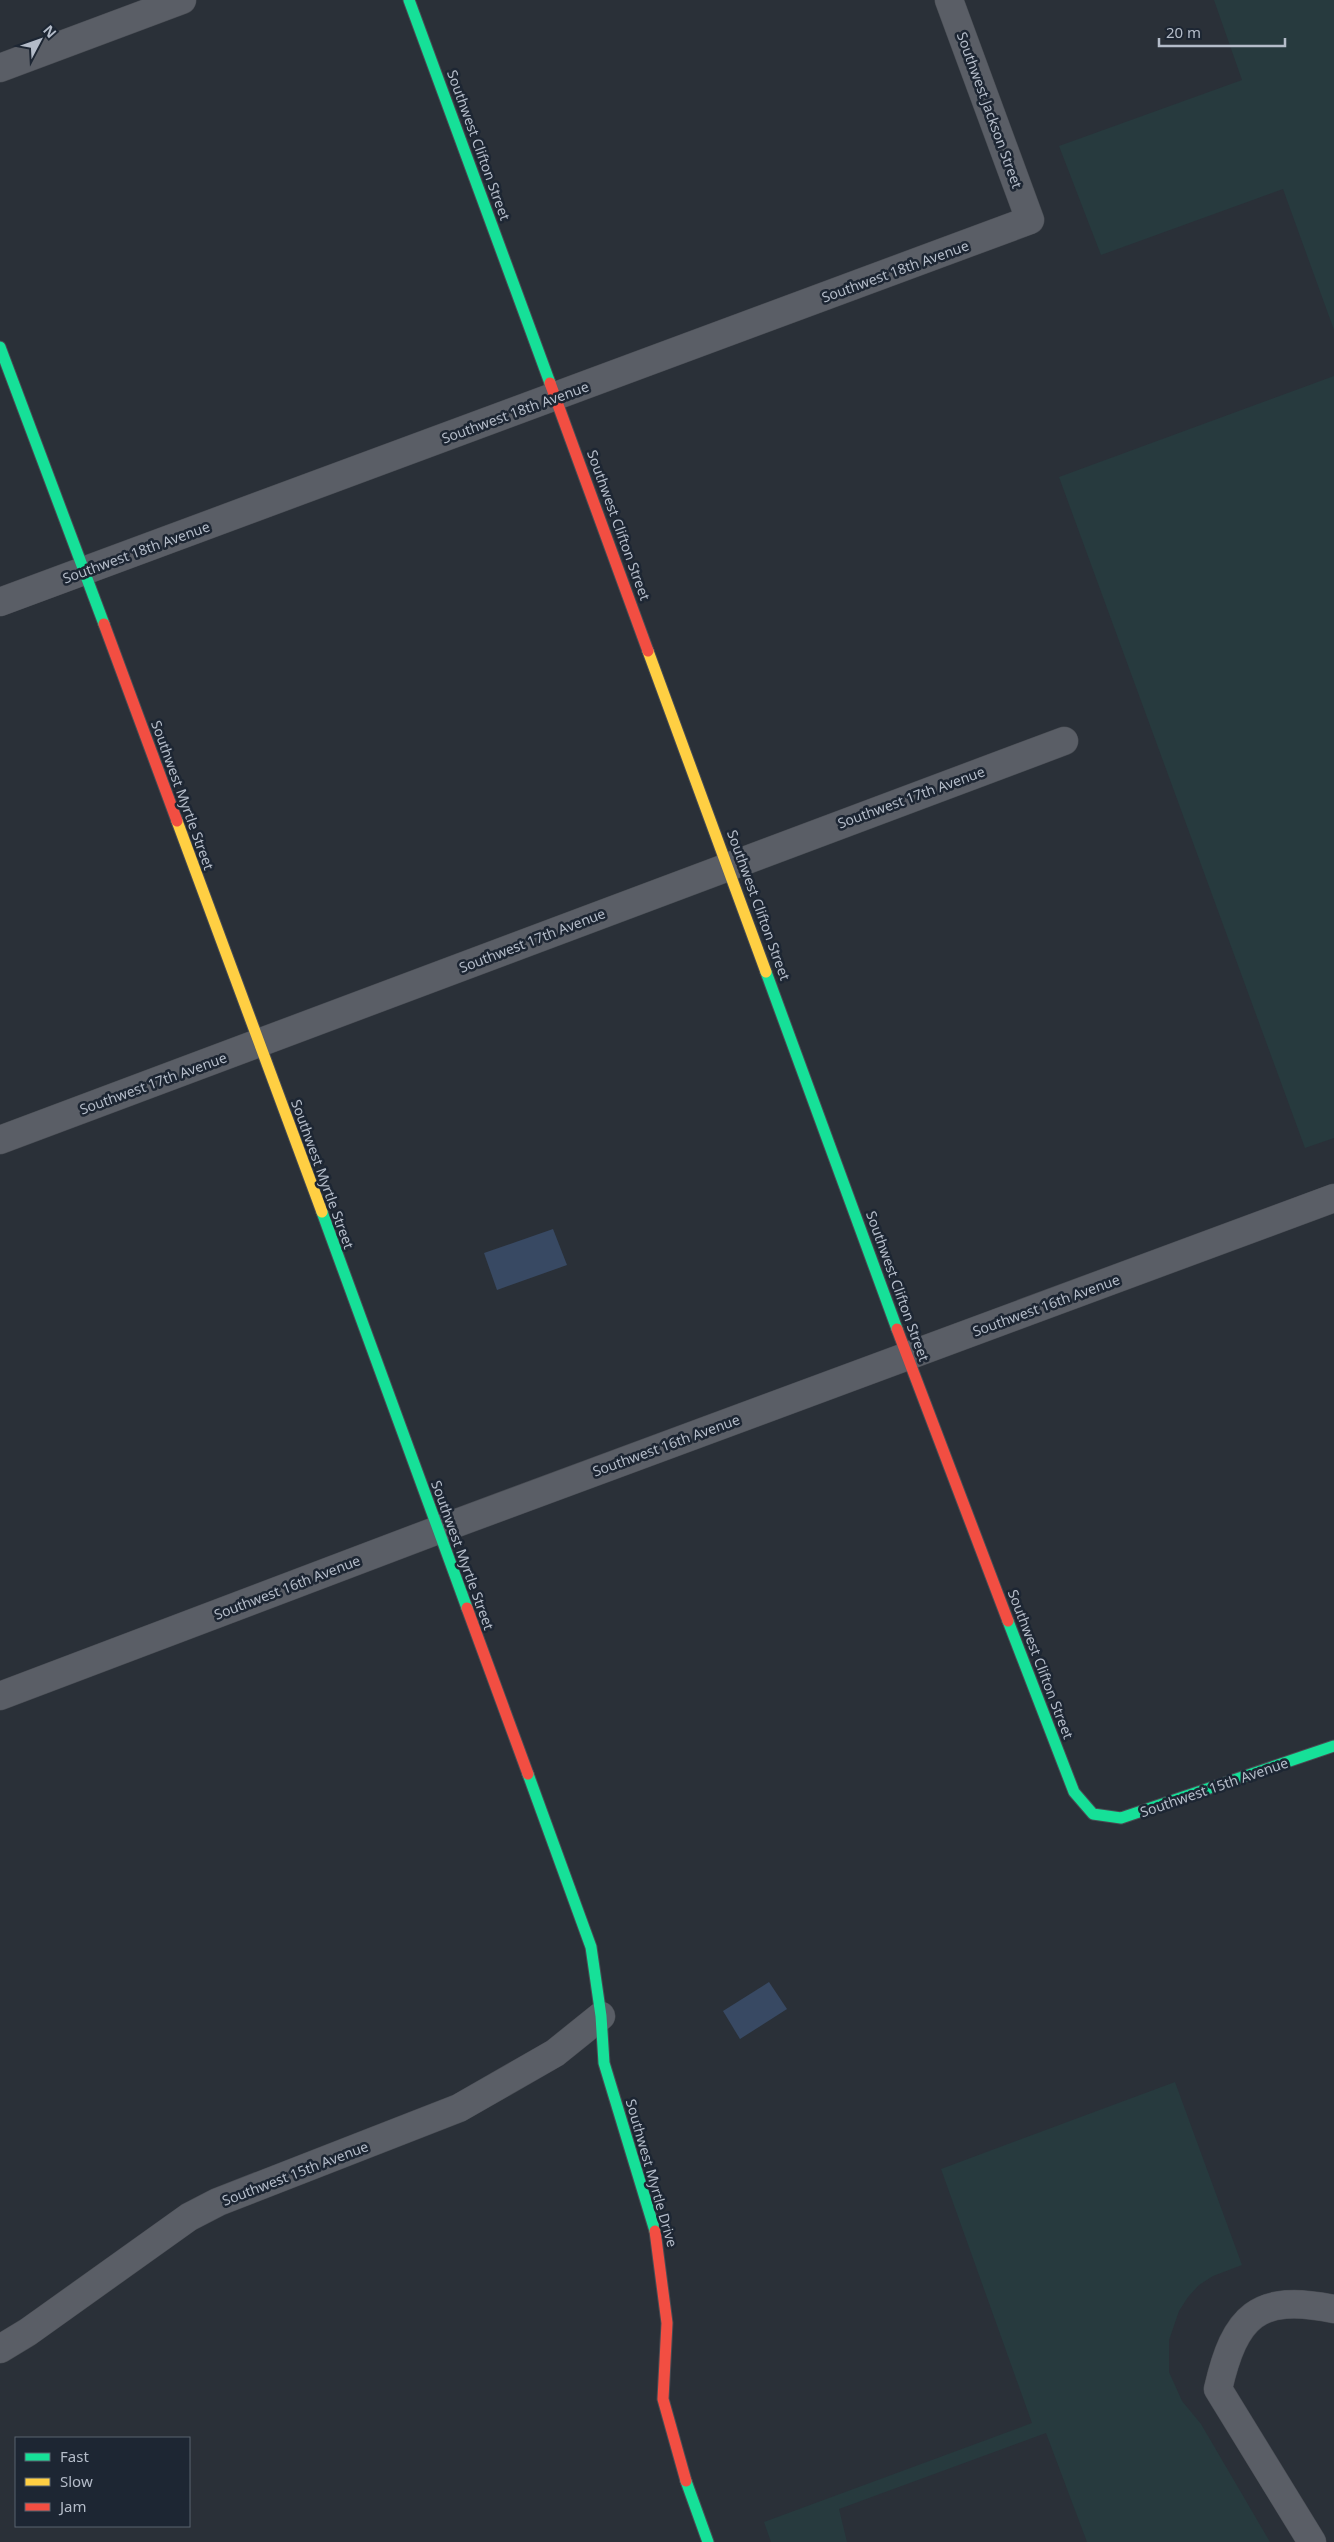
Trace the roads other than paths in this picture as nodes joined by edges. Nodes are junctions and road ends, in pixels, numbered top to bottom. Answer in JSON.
{"nodes":[{"id":1,"x":182,"y":0,"type":"edge"},
{"id":2,"x":409,"y":0,"type":"edge"},
{"id":3,"x":949,"y":0,"type":"edge"},
{"id":4,"x":0,"y":68,"type":"edge"},
{"id":5,"x":1030,"y":220,"type":"joint"},
{"id":6,"x":0,"y":348,"type":"edge"},
{"id":7,"x":556,"y":397,"type":"junction"},
{"id":8,"x":83,"y":572,"type":"junction"},
{"id":9,"x":0,"y":602,"type":"edge"},
{"id":10,"x":1064,"y":741,"type":"dead end"},
{"id":11,"x":728,"y":865,"type":"junction"},
{"id":12,"x":260,"y":1044,"type":"junction"},
{"id":13,"x":0,"y":1140,"type":"edge"},
{"id":14,"x":1334,"y":1198,"type":"edge"},
{"id":15,"x":907,"y":1356,"type":"junction"},
{"id":16,"x":438,"y":1530,"type":"junction"},
{"id":17,"x":0,"y":1696,"type":"edge"},
{"id":18,"x":1334,"y":1746,"type":"edge"},
{"id":19,"x":1093,"y":1814,"type":"joint"},
{"id":20,"x":601,"y":2016,"type":"junction"},
{"id":21,"x":1334,"y":2309,"type":"edge"},
{"id":22,"x":0,"y":2350,"type":"edge"},
{"id":23,"x":708,"y":2542,"type":"edge"},
{"id":24,"x":1312,"y":2542,"type":"edge"}],
"edges":[{"from":1,"to":4,"type":"street"},
{"from":2,"to":7,"type":"street","name":"Southwest Clifton Street"},
{"from":3,"to":5,"type":"street","name":"Southwest Jackson Street"},
{"from":5,"to":7,"type":"street","name":"Southwest 18th Avenue"},
{"from":6,"to":8,"type":"street","name":"Southwest Myrtle Street"},
{"from":7,"to":8,"type":"street","name":"Southwest 18th Avenue"},
{"from":7,"to":11,"type":"street","name":"Southwest Clifton Street"},
{"from":8,"to":9,"type":"street","name":"Southwest 18th Avenue"},
{"from":8,"to":12,"type":"street","name":"Southwest Myrtle Street"},
{"from":10,"to":11,"type":"street","name":"Southwest 17th Avenue"},
{"from":11,"to":12,"type":"street","name":"Southwest 17th Avenue"},
{"from":11,"to":15,"type":"street","name":"Southwest Clifton Street"},
{"from":12,"to":13,"type":"street","name":"Southwest 17th Avenue"},
{"from":12,"to":16,"type":"street","name":"Southwest Myrtle Street"},
{"from":14,"to":15,"type":"street","name":"Southwest 16th Avenue"},
{"from":15,"to":16,"type":"street","name":"Southwest 16th Avenue"},
{"from":15,"to":19,"type":"street","name":"Southwest Clifton Street"},
{"from":16,"to":17,"type":"street","name":"Southwest 16th Avenue"},
{"from":16,"to":20,"type":"street","name":"Southwest Myrtle Street"},
{"from":18,"to":19,"type":"street","name":"Southwest 15th Avenue"},
{"from":20,"to":22,"type":"street","name":"Southwest 15th Avenue"},
{"from":20,"to":23,"type":"street","name":"Southwest Myrtle Drive"},
{"from":21,"to":24,"type":"street"}]}
